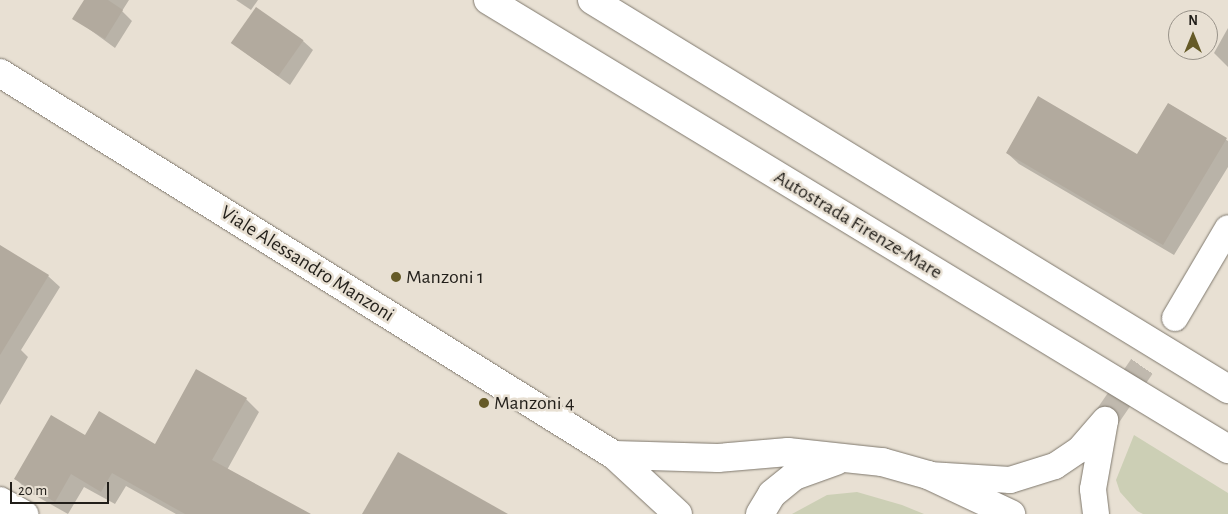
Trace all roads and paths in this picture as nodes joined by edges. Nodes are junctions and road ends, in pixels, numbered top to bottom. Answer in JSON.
{"nodes":[{"id":1,"x":488,"y":0,"type":"edge"},
{"id":2,"x":592,"y":0,"type":"edge"},
{"id":3,"x":0,"y":73,"type":"edge"},
{"id":4,"x":1228,"y":228,"type":"edge"},
{"id":5,"x":1175,"y":318,"type":"tunnel mouth"},
{"id":6,"x":1228,"y":389,"type":"edge"},
{"id":7,"x":1228,"y":449,"type":"edge"},
{"id":8,"x":614,"y":455,"type":"junction"},
{"id":9,"x":850,"y":458,"type":"junction"},
{"id":10,"x":928,"y":475,"type":"junction"},
{"id":11,"x":0,"y":500,"type":"edge"},
{"id":12,"x":25,"y":514,"type":"edge"},
{"id":13,"x":678,"y":514,"type":"edge"},
{"id":14,"x":760,"y":514,"type":"edge"},
{"id":15,"x":1011,"y":514,"type":"edge"},
{"id":16,"x":1096,"y":514,"type":"edge"}],
"edges":[{"from":1,"to":7,"type":"main road","name":"Autostrada Firenze-Mare"},
{"from":2,"to":6,"type":"main road"},
{"from":3,"to":8,"type":"main road","name":"Viale Alessandro Manzoni"},
{"from":4,"to":5,"type":"street"},
{"from":8,"to":9,"type":"main road"},
{"from":8,"to":13,"type":"main road","name":"Viale Alessandro Manzoni"},
{"from":9,"to":10,"type":"main road"},
{"from":9,"to":14,"type":"main road"},
{"from":10,"to":15,"type":"main road"},
{"from":10,"to":16,"type":"street"},
{"from":11,"to":12,"type":"street"}]}
